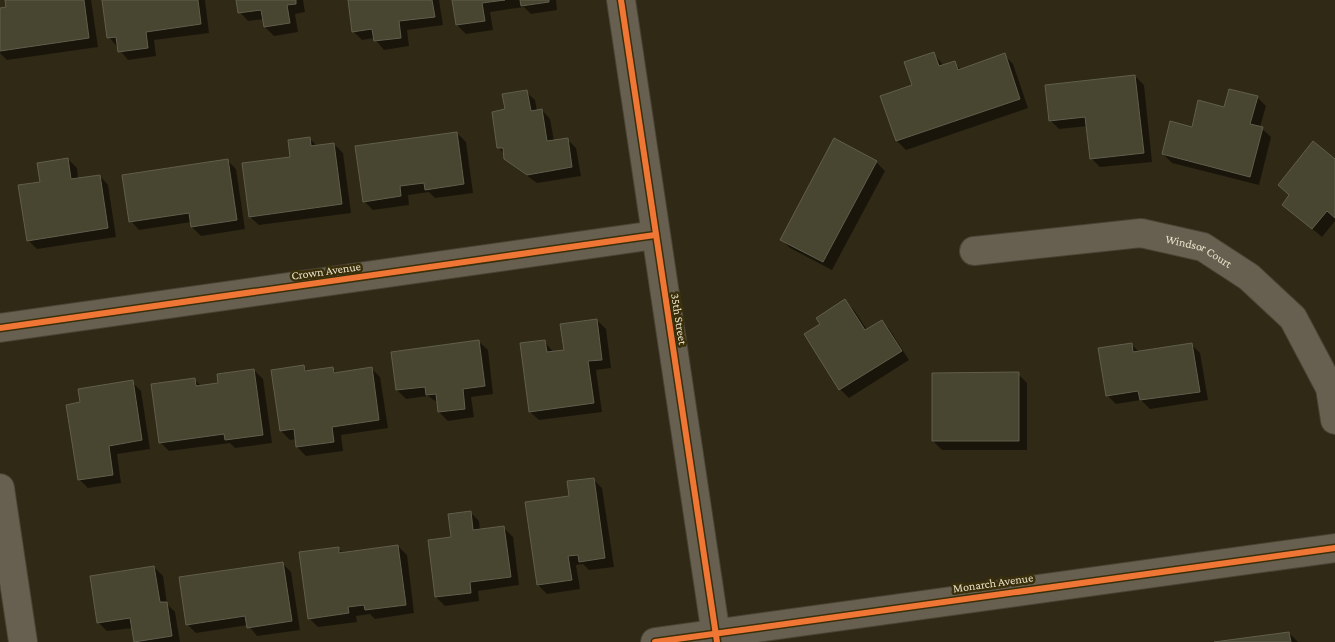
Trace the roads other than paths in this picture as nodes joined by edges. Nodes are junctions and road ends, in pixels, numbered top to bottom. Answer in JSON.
{"nodes":[{"id":1,"x":621,"y":0,"type":"edge"},
{"id":2,"x":655,"y":235,"type":"junction"},
{"id":3,"x":974,"y":252,"type":"dead end"},
{"id":4,"x":0,"y":328,"type":"edge"},
{"id":5,"x":1335,"y":420,"type":"edge"},
{"id":6,"x":0,"y":488,"type":"edge"},
{"id":7,"x":1335,"y":548,"type":"edge"},
{"id":8,"x":716,"y":638,"type":"edge"},
{"id":9,"x":23,"y":642,"type":"edge"},
{"id":10,"x":655,"y":642,"type":"edge"}],
"edges":[{"from":1,"to":2,"type":"street","name":"35th Street"},
{"from":2,"to":4,"type":"street","name":"Crown Avenue"},
{"from":2,"to":8,"type":"street","name":"35th Street"},
{"from":3,"to":5,"type":"street","name":"Windsor Court"},
{"from":6,"to":9,"type":"street"},
{"from":7,"to":8,"type":"street","name":"Monarch Avenue"},
{"from":8,"to":10,"type":"street","name":"Monarch Avenue"}]}
